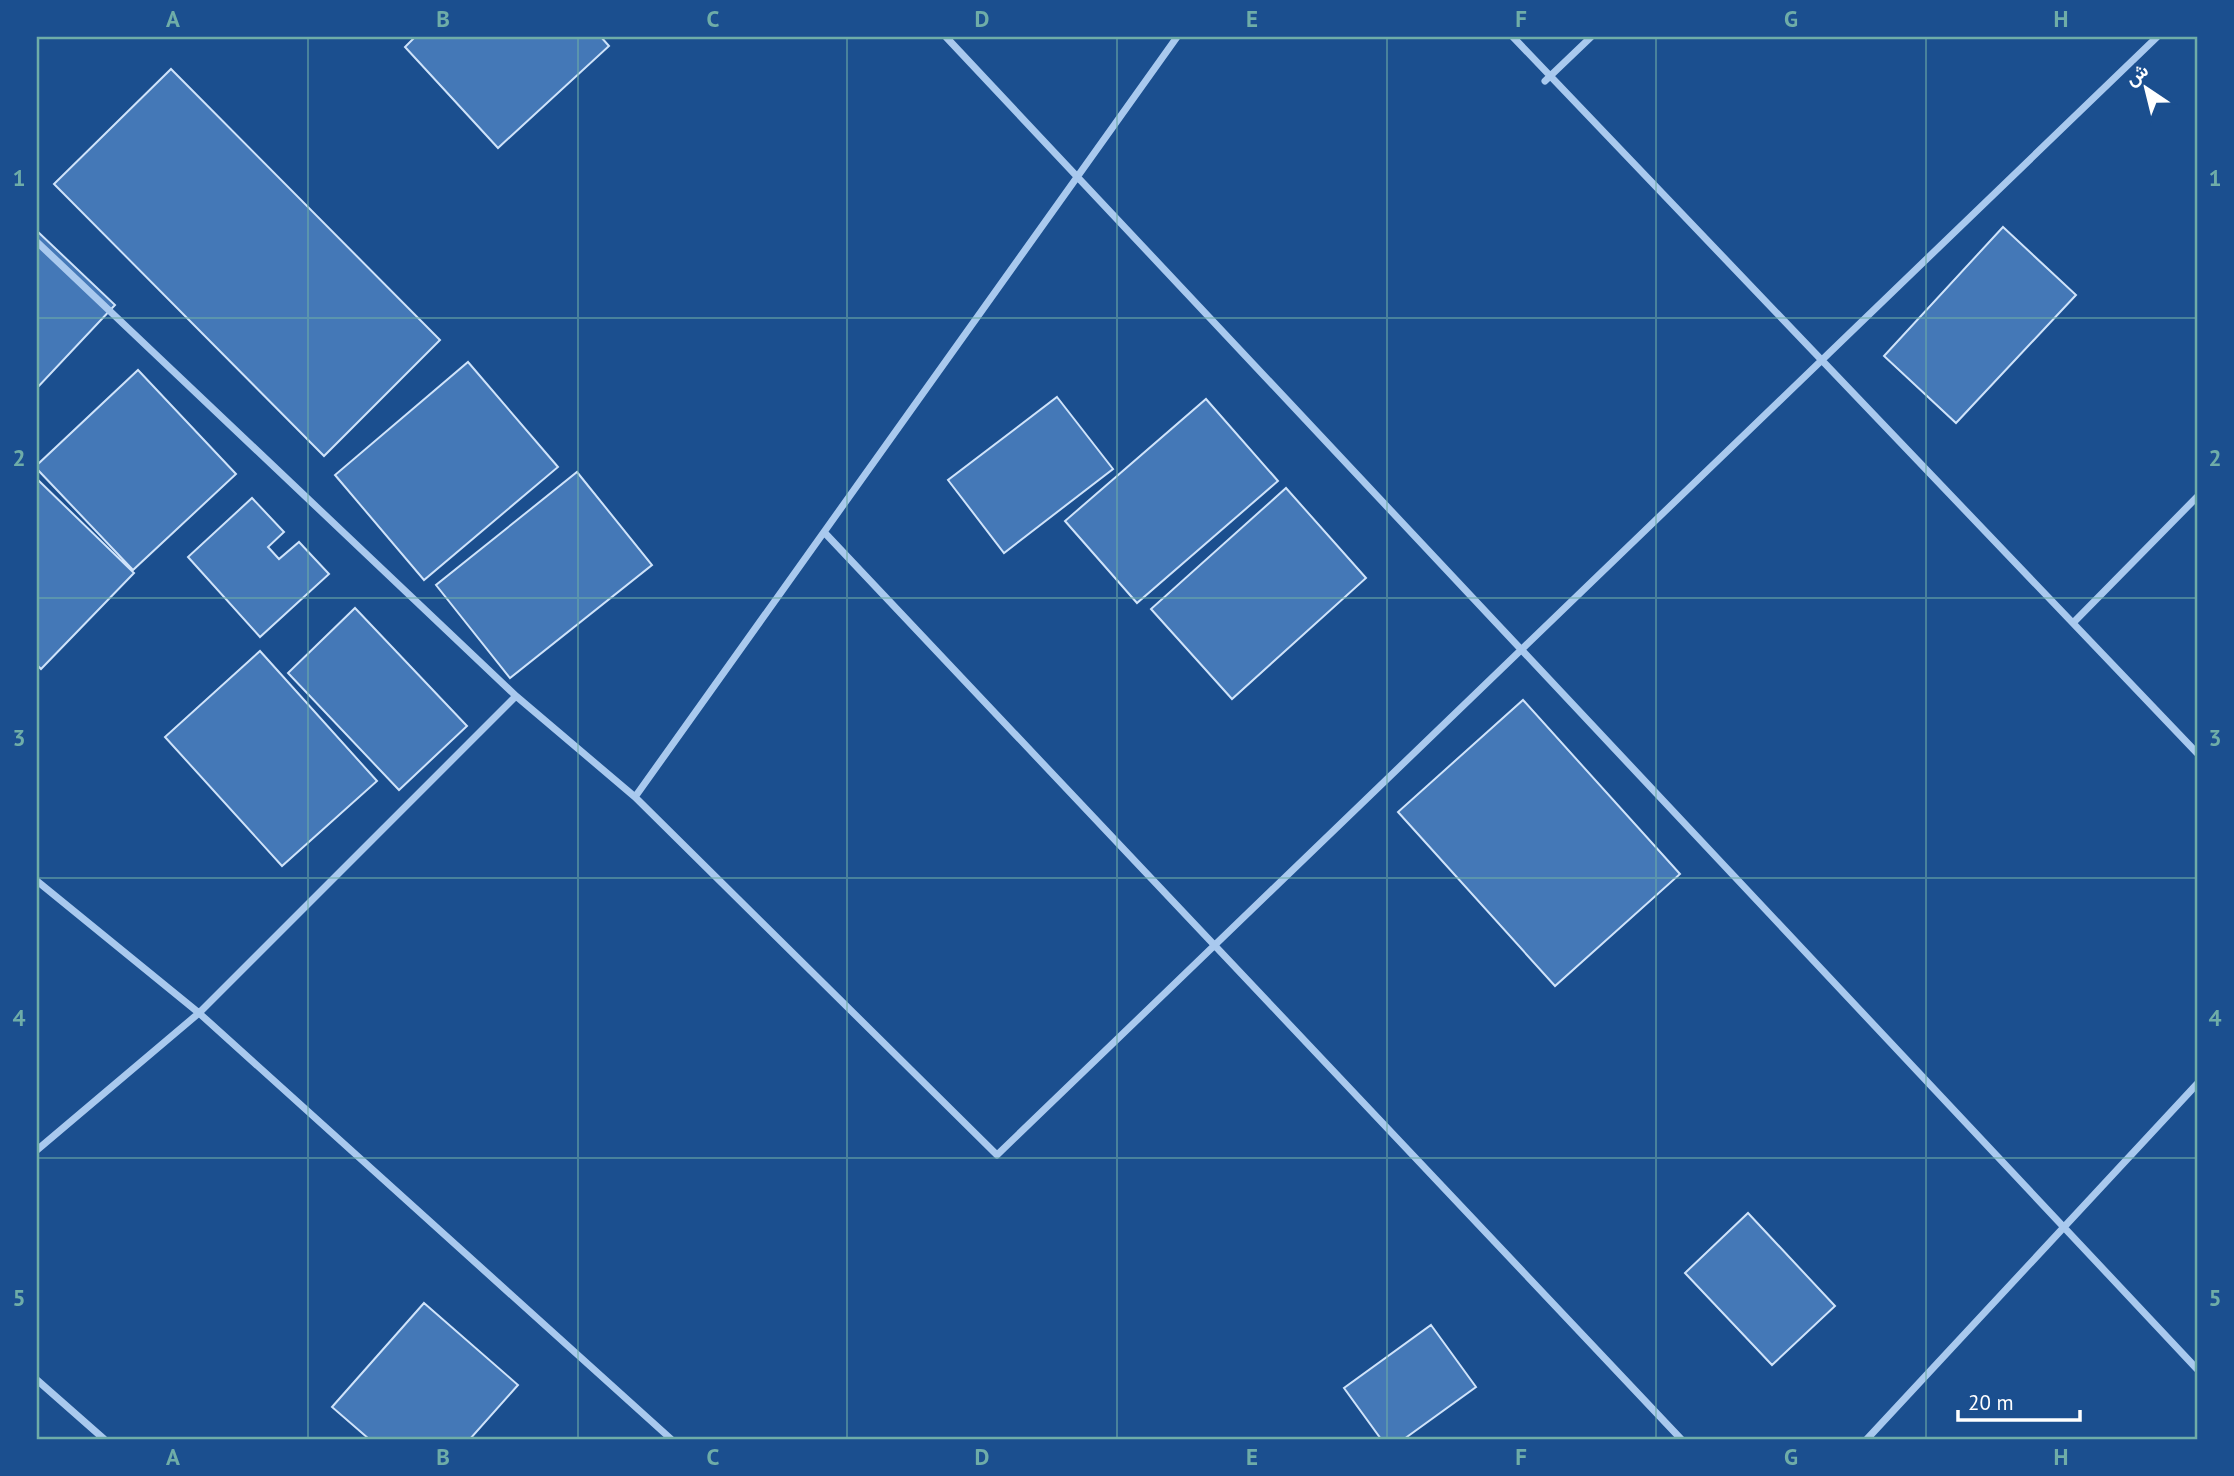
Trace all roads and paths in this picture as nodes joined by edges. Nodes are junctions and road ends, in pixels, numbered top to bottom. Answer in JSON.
{"nodes":[{"id":1,"x":946,"y":37,"type":"edge"},
{"id":2,"x":1177,"y":37,"type":"edge"},
{"id":3,"x":1513,"y":37,"type":"edge"},
{"id":4,"x":1591,"y":37,"type":"edge"},
{"id":5,"x":2157,"y":37,"type":"edge"},
{"id":6,"x":1548,"y":78,"type":"junction"},
{"id":7,"x":1077,"y":177,"type":"junction"},
{"id":8,"x":37,"y":242,"type":"edge"},
{"id":9,"x":1821,"y":360,"type":"junction"},
{"id":10,"x":2197,"y":497,"type":"edge"},
{"id":11,"x":824,"y":532,"type":"junction"},
{"id":12,"x":2073,"y":623,"type":"junction"},
{"id":13,"x":1521,"y":649,"type":"junction"},
{"id":14,"x":516,"y":696,"type":"junction"},
{"id":15,"x":2197,"y":752,"type":"edge"},
{"id":16,"x":635,"y":797,"type":"junction"},
{"id":17,"x":37,"y":881,"type":"edge"},
{"id":18,"x":1214,"y":945,"type":"junction"},
{"id":19,"x":199,"y":1013,"type":"junction"},
{"id":20,"x":2197,"y":1084,"type":"edge"},
{"id":21,"x":37,"y":1150,"type":"edge"},
{"id":22,"x":2064,"y":1227,"type":"junction"},
{"id":23,"x":2197,"y":1369,"type":"edge"},
{"id":24,"x":37,"y":1380,"type":"edge"},
{"id":25,"x":104,"y":1439,"type":"edge"},
{"id":26,"x":671,"y":1439,"type":"edge"},
{"id":27,"x":1681,"y":1439,"type":"edge"},
{"id":28,"x":1867,"y":1439,"type":"edge"}],
"edges":[{"from":1,"to":7,"type":"street"},
{"from":2,"to":7,"type":"street"},
{"from":3,"to":6,"type":"street"},
{"from":4,"to":6,"type":"street"},
{"from":5,"to":9,"type":"street"},
{"from":6,"to":9,"type":"street"},
{"from":7,"to":11,"type":"street"},
{"from":7,"to":13,"type":"street"},
{"from":8,"to":14,"type":"street"},
{"from":9,"to":12,"type":"street"},
{"from":9,"to":13,"type":"street"},
{"from":10,"to":12,"type":"street"},
{"from":11,"to":16,"type":"street"},
{"from":11,"to":18,"type":"street"},
{"from":12,"to":15,"type":"street"},
{"from":13,"to":18,"type":"street"},
{"from":13,"to":22,"type":"street"},
{"from":14,"to":16,"type":"street"},
{"from":14,"to":19,"type":"street"},
{"from":16,"to":18,"type":"street"},
{"from":17,"to":19,"type":"street"},
{"from":18,"to":27,"type":"street"},
{"from":19,"to":21,"type":"street"},
{"from":19,"to":26,"type":"street"},
{"from":20,"to":22,"type":"street"},
{"from":22,"to":23,"type":"street"},
{"from":22,"to":28,"type":"street"},
{"from":24,"to":25,"type":"street"}]}
